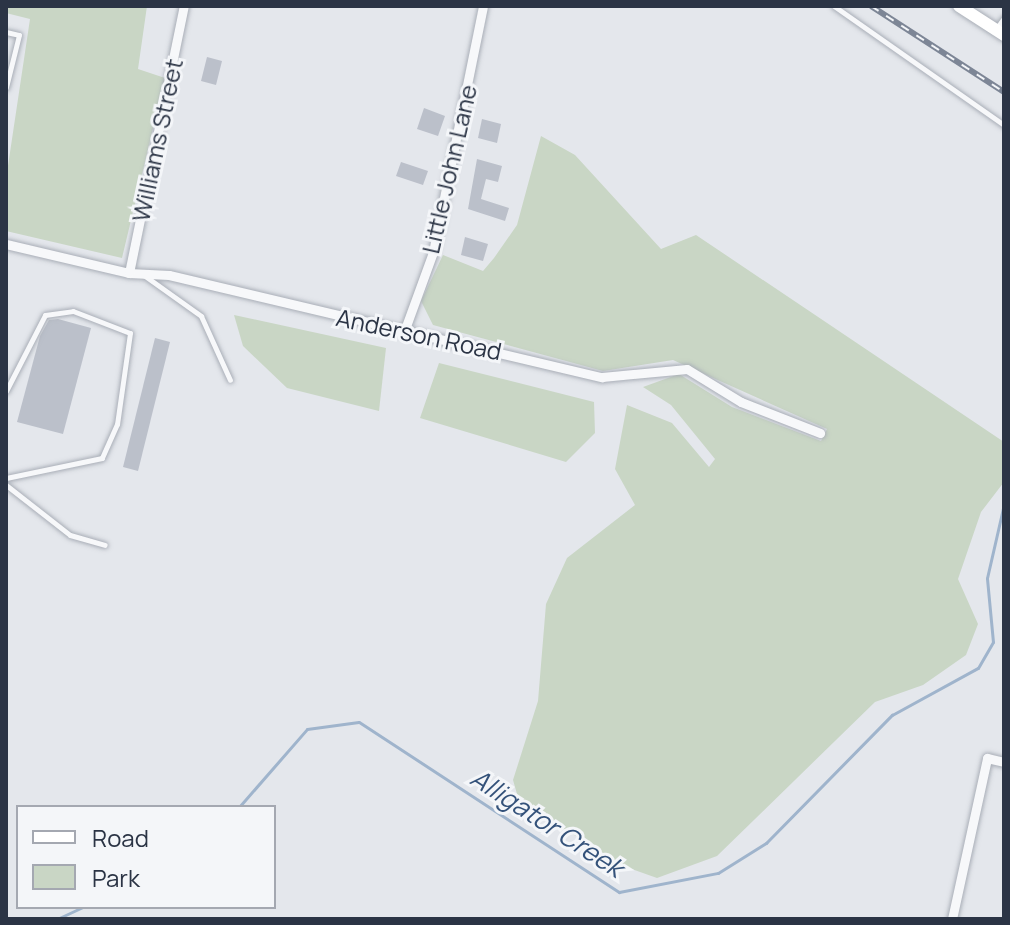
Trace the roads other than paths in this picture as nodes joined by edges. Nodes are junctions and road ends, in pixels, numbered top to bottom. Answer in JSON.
{"nodes":[{"id":1,"x":184,"y":6,"type":"edge"},
{"id":2,"x":483,"y":6,"type":"edge"},
{"id":3,"x":834,"y":6,"type":"edge"},
{"id":4,"x":959,"y":6,"type":"edge"},
{"id":5,"x":1004,"y":18,"type":"edge"},
{"id":6,"x":6,"y":32,"type":"edge"},
{"id":7,"x":1000,"y":33,"type":"edge"},
{"id":8,"x":9,"y":62,"type":"edge"},
{"id":9,"x":6,"y":87,"type":"edge"},
{"id":10,"x":1004,"y":125,"type":"edge"},
{"id":11,"x":6,"y":244,"type":"edge"},
{"id":12,"x":129,"y":273,"type":"junction"},
{"id":13,"x":141,"y":274,"type":"junction"},
{"id":14,"x":405,"y":329,"type":"junction"},
{"id":15,"x":230,"y":380,"type":"dead end"},
{"id":16,"x":6,"y":391,"type":"edge"},
{"id":17,"x":820,"y":433,"type":"dead end"},
{"id":18,"x":6,"y":478,"type":"edge"},
{"id":19,"x":6,"y":485,"type":"edge"},
{"id":20,"x":105,"y":545,"type":"dead end"},
{"id":21,"x":1004,"y":762,"type":"edge"},
{"id":22,"x":952,"y":919,"type":"edge"}],
"edges":[{"from":1,"to":12,"type":"street","name":"Williams Street"},
{"from":2,"to":14,"type":"street","name":"Little John Lane"},
{"from":3,"to":10,"type":"lane"},
{"from":4,"to":7,"type":"street"},
{"from":5,"to":7,"type":"lane"},
{"from":6,"to":8,"type":"lane"},
{"from":8,"to":9,"type":"lane"},
{"from":11,"to":12,"type":"street","name":"Anderson Road"},
{"from":12,"to":13,"type":"street","name":"Anderson Road"},
{"from":13,"to":14,"type":"street","name":"Anderson Road"},
{"from":13,"to":15,"type":"lane"},
{"from":14,"to":17,"type":"street","name":"Anderson Road"},
{"from":16,"to":18,"type":"lane"},
{"from":19,"to":20,"type":"lane"},
{"from":21,"to":22,"type":"street"}]}
